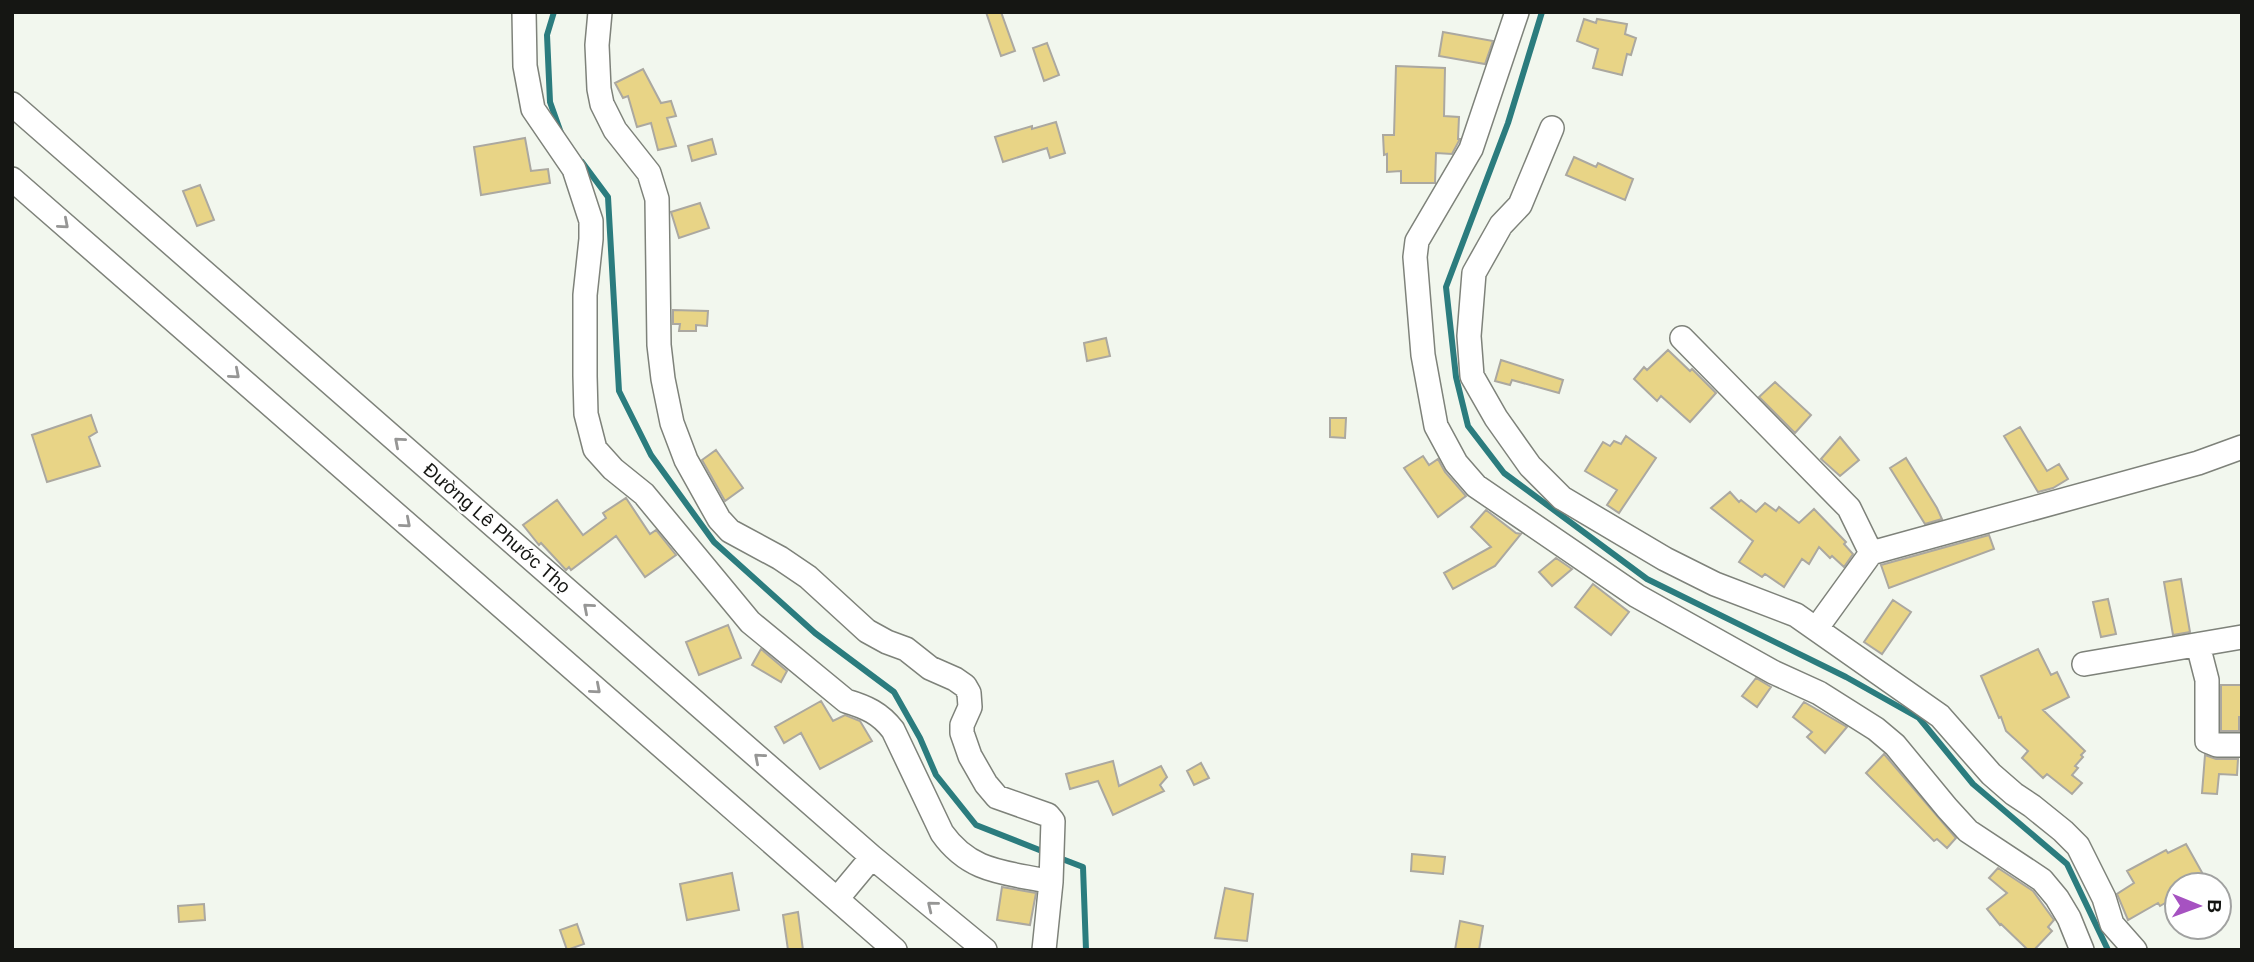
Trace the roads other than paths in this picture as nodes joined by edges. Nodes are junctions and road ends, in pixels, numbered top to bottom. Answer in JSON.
{"nodes":[{"id":1,"x":524,"y":12,"type":"edge"},
{"id":2,"x":600,"y":12,"type":"edge"},
{"id":3,"x":1517,"y":12,"type":"edge"},
{"id":4,"x":12,"y":104,"type":"edge"},
{"id":5,"x":1552,"y":128,"type":"dead end"},
{"id":6,"x":12,"y":179,"type":"edge"},
{"id":7,"x":1682,"y":338,"type":"dead end"},
{"id":8,"x":2242,"y":447,"type":"edge"},
{"id":9,"x":1871,"y":553,"type":"junction"},
{"id":10,"x":1816,"y":629,"type":"junction"},
{"id":11,"x":2242,"y":637,"type":"edge"},
{"id":12,"x":2198,"y":645,"type":"junction"},
{"id":13,"x":2084,"y":664,"type":"dead end"},
{"id":14,"x":2242,"y":745,"type":"edge"},
{"id":15,"x":872,"y":857,"type":"junction"},
{"id":16,"x":1051,"y":876,"type":"junction"},
{"id":17,"x":837,"y":900,"type":"junction"},
{"id":18,"x":895,"y":950,"type":"edge"},
{"id":19,"x":985,"y":950,"type":"edge"},
{"id":20,"x":1044,"y":950,"type":"edge"},
{"id":21,"x":2082,"y":950,"type":"edge"},
{"id":22,"x":2135,"y":950,"type":"edge"}],
"edges":[{"from":1,"to":16,"type":"street"},
{"from":2,"to":16,"type":"street"},
{"from":3,"to":21,"type":"street"},
{"from":15,"to":4,"type":"street","name":"Đường Lê Phước Thọ","one_way":true},
{"from":5,"to":10,"type":"street"},
{"from":6,"to":17,"type":"street","one_way":true},
{"from":7,"to":9,"type":"street"},
{"from":8,"to":9,"type":"street"},
{"from":9,"to":10,"type":"street"},
{"from":10,"to":22,"type":"street"},
{"from":11,"to":12,"type":"street"},
{"from":12,"to":13,"type":"street"},
{"from":12,"to":14,"type":"street"},
{"from":15,"to":17,"type":"street"},
{"from":19,"to":15,"type":"street","name":"Đường Lê Phước Thọ","one_way":true},
{"from":16,"to":20,"type":"street"},
{"from":17,"to":18,"type":"street"}]}
